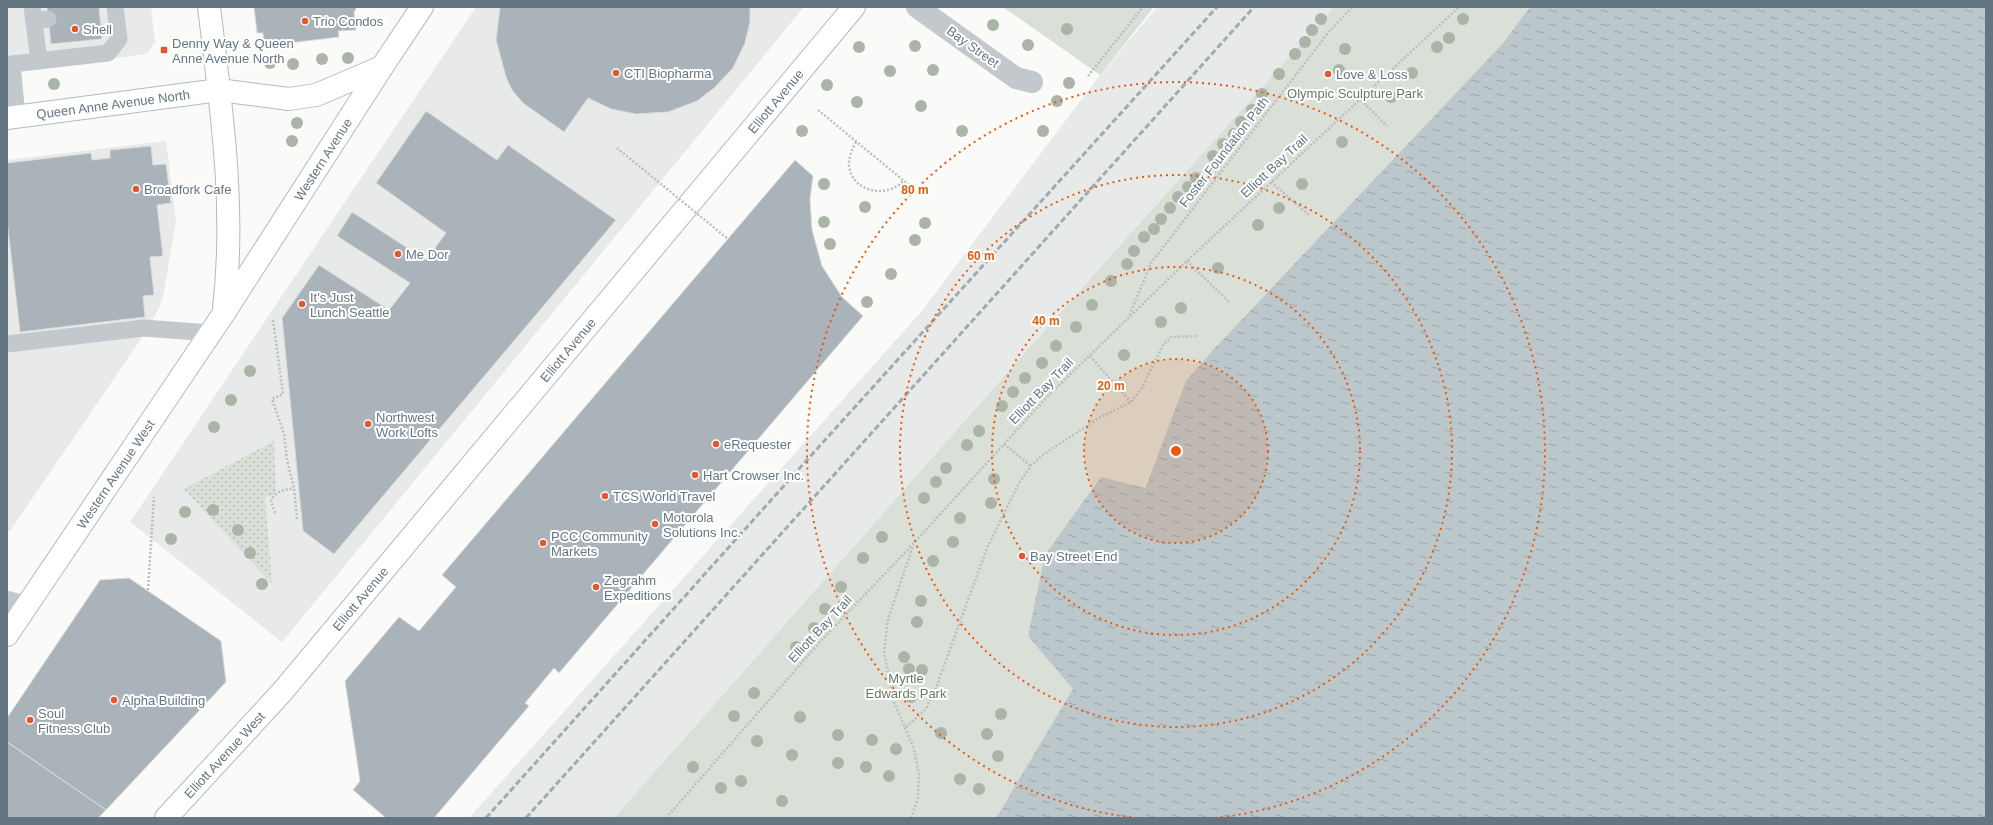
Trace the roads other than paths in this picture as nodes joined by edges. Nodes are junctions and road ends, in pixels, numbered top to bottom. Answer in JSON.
{"nodes":[{"id":1,"x":209,"y":7,"type":"edge"},
{"id":2,"x":422,"y":7,"type":"edge"},
{"id":3,"x":854,"y":7,"type":"edge"},
{"id":4,"x":917,"y":7,"type":"edge"},
{"id":5,"x":110,"y":11,"type":"edge"},
{"id":6,"x":38,"y":16,"type":"edge"},
{"id":7,"x":39,"y":61,"type":"junction"},
{"id":8,"x":382,"y":67,"type":"junction"},
{"id":9,"x":1032,"y":82,"type":"dead end"},
{"id":10,"x":219,"y":90,"type":"junction"},
{"id":11,"x":12,"y":117,"type":"edge"},
{"id":12,"x":224,"y":313,"type":"junction"},
{"id":13,"x":210,"y":333,"type":"junction"},
{"id":14,"x":7,"y":344,"type":"edge"},
{"id":15,"x":17,"y":604,"type":"edge"},
{"id":16,"x":7,"y":635,"type":"edge"},
{"id":17,"x":282,"y":692,"type":"joint"},
{"id":18,"x":166,"y":818,"type":"edge"}],
"edges":[{"from":1,"to":10,"type":"main road"},
{"from":2,"to":8,"type":"main road","name":"Western Avenue"},
{"from":3,"to":17,"type":"main road","name":"Elliott Avenue"},
{"from":4,"to":9,"type":"street","name":"Bay Street"},
{"from":5,"to":7,"type":"lane"},
{"from":6,"to":7,"type":"lane"},
{"from":7,"to":11,"type":"lane"},
{"from":8,"to":10,"type":"main road","name":"Queen Anne Avenue North"},
{"from":8,"to":12,"type":"main road","name":"Western Avenue"},
{"from":10,"to":11,"type":"main road","name":"Queen Anne Avenue North"},
{"from":10,"to":12,"type":"main road"},
{"from":12,"to":13,"type":"main road","name":"Western Avenue West"},
{"from":13,"to":14,"type":"lane"},
{"from":13,"to":15,"type":"main road","name":"Western Avenue West"},
{"from":15,"to":16,"type":"main road","name":"Western Avenue West"},
{"from":17,"to":18,"type":"main road","name":"Elliott Avenue West"}]}
